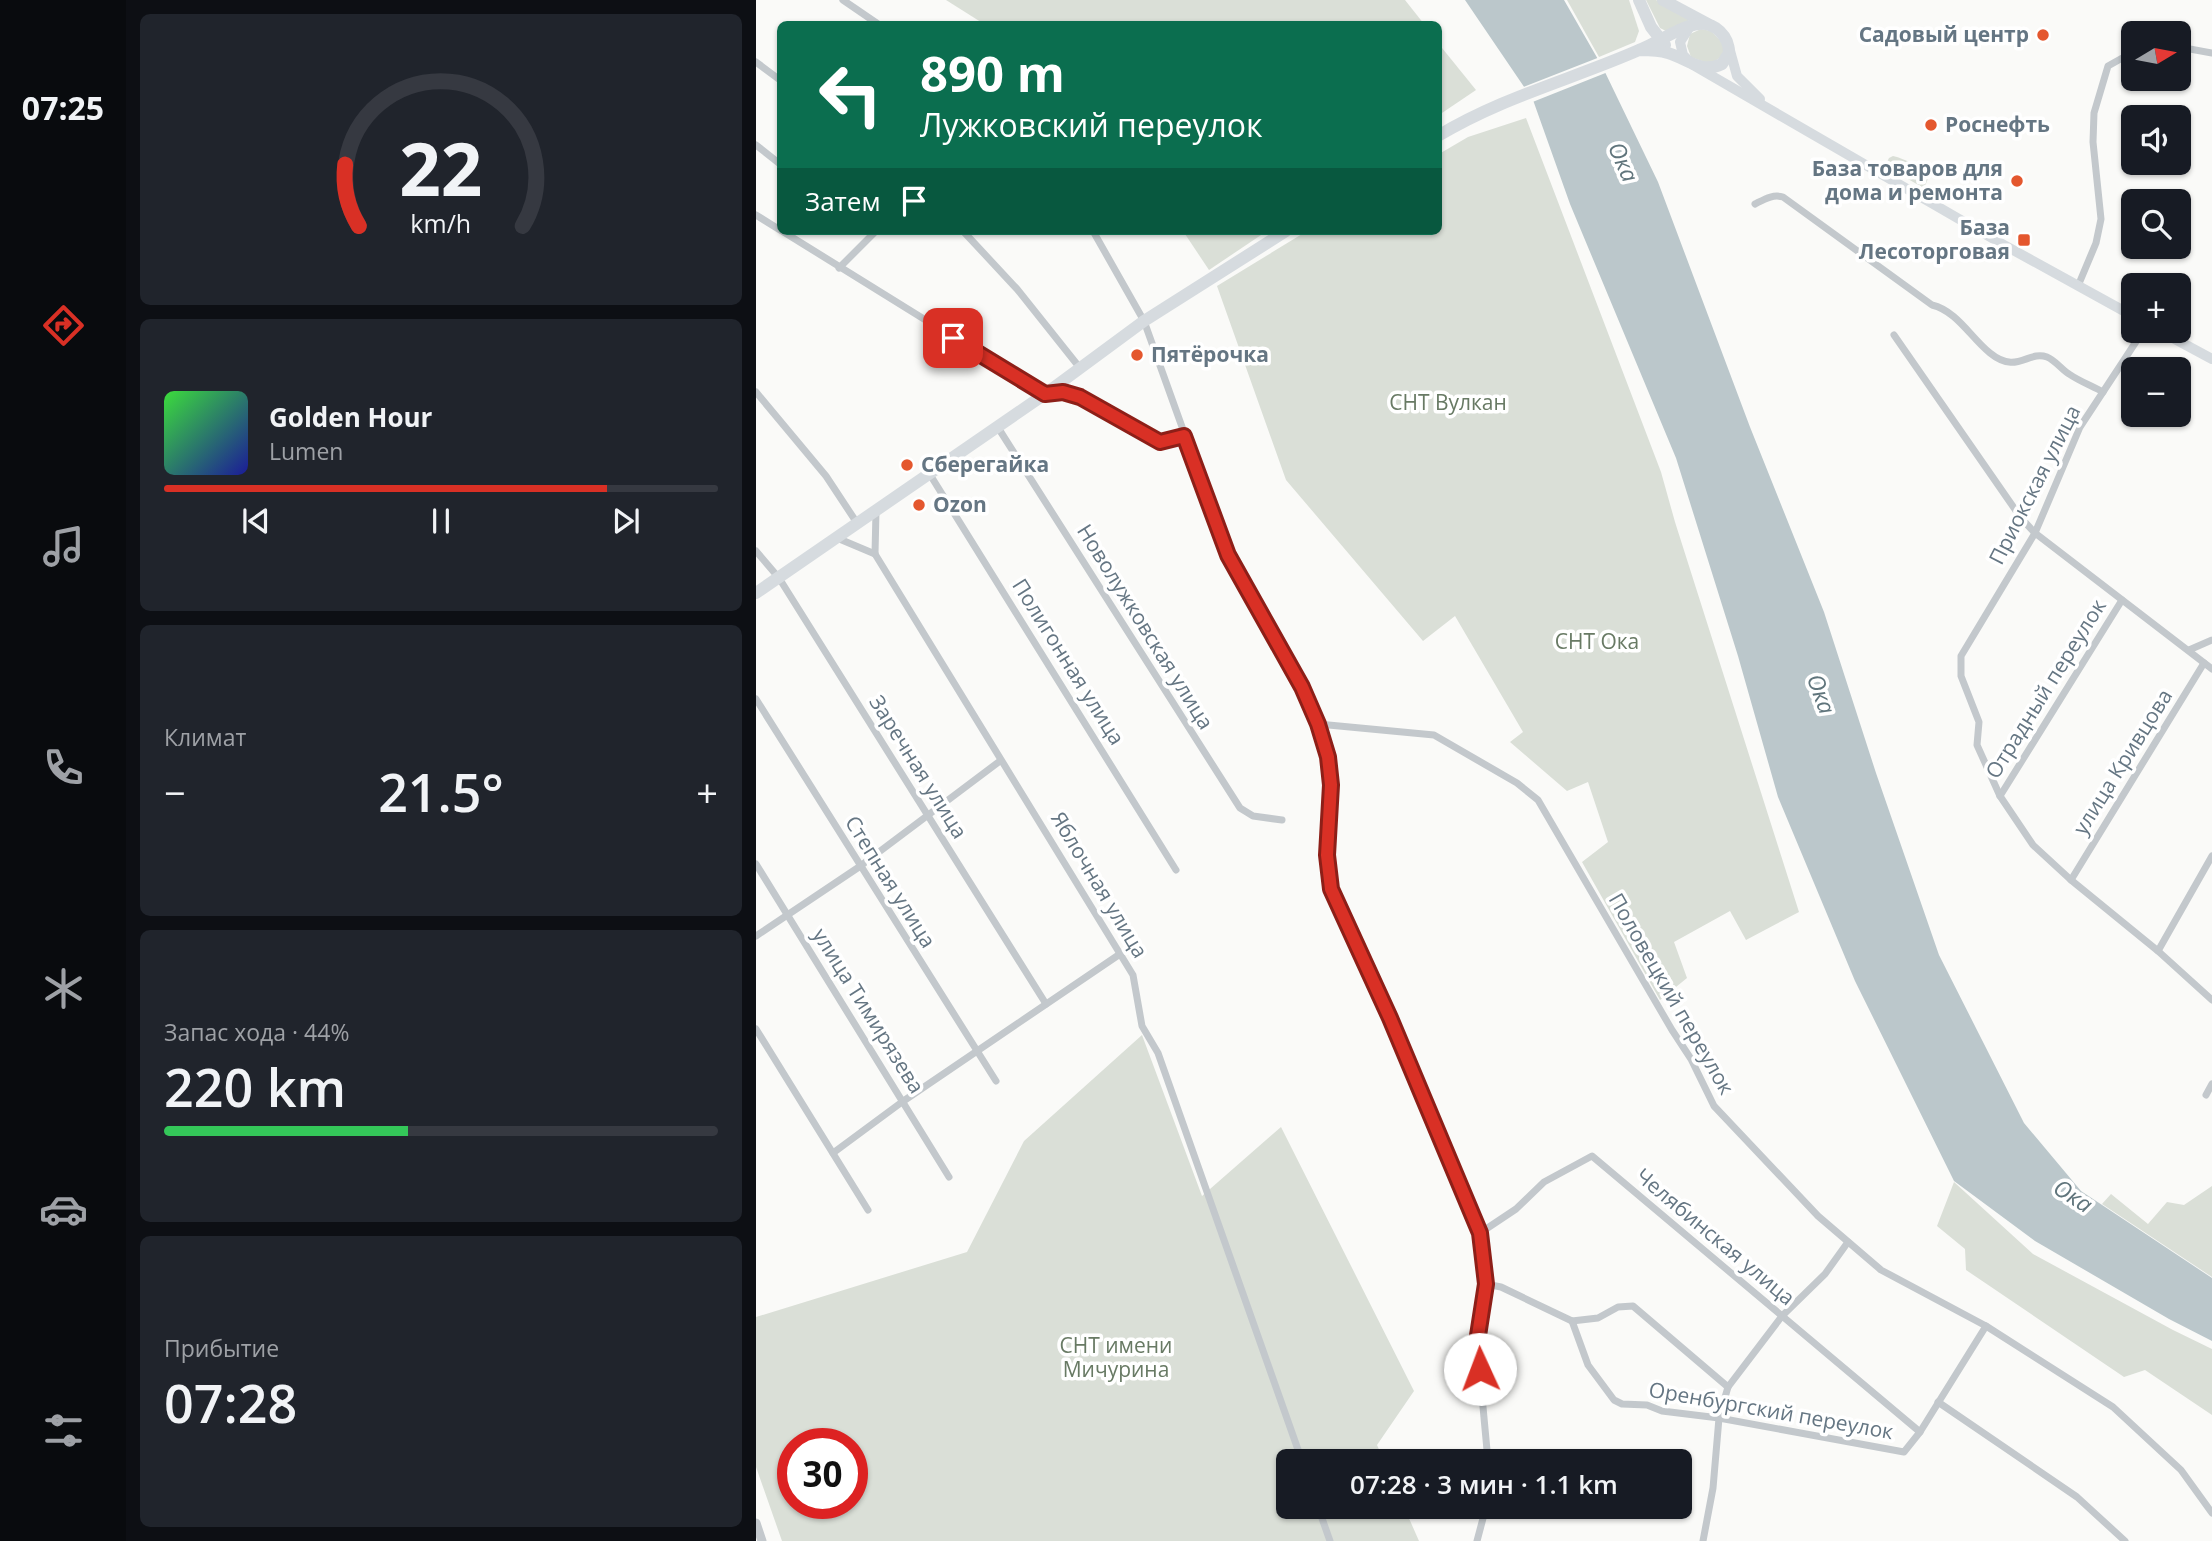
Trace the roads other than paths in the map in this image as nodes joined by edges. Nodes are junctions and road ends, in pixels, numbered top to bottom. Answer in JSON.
{"nodes":[{"id":1,"x":843,"y":0,"type":"edge"},
{"id":2,"x":1663,"y":0,"type":"edge"},
{"id":3,"x":1640,"y":4,"type":"edge"},
{"id":4,"x":874,"y":21,"type":"edge"},
{"id":5,"x":1691,"y":26,"type":"junction"},
{"id":6,"x":1712,"y":26,"type":"junction"},
{"id":7,"x":1661,"y":41,"type":"junction"},
{"id":8,"x":1729,"y":46,"type":"junction"},
{"id":9,"x":2191,"y":49,"type":"edge"},
{"id":10,"x":1637,"y":51,"type":"junction"},
{"id":11,"x":2212,"y":53,"type":"edge"},
{"id":12,"x":1678,"y":57,"type":"junction"},
{"id":13,"x":2121,"y":59,"type":"edge"},
{"id":14,"x":756,"y":62,"type":"edge"},
{"id":15,"x":1693,"y":65,"type":"junction"},
{"id":16,"x":777,"y":78,"type":"edge"},
{"id":17,"x":1768,"y":106,"type":"junction"},
{"id":18,"x":1442,"y":134,"type":"edge"},
{"id":19,"x":756,"y":145,"type":"edge"},
{"id":20,"x":777,"y":162,"type":"edge"},
{"id":21,"x":1755,"y":204,"type":"dead end"},
{"id":22,"x":756,"y":215,"type":"edge"},
{"id":23,"x":777,"y":228,"type":"edge"},
{"id":24,"x":787,"y":235,"type":"edge"},
{"id":25,"x":870,"y":235,"type":"edge"},
{"id":26,"x":967,"y":235,"type":"edge"},
{"id":27,"x":1095,"y":235,"type":"edge"},
{"id":28,"x":1280,"y":235,"type":"edge"},
{"id":29,"x":839,"y":268,"type":"junction"},
{"id":30,"x":2078,"y":286,"type":"junction"},
{"id":31,"x":2121,"y":309,"type":"edge"},
{"id":32,"x":1144,"y":321,"type":"junction"},
{"id":33,"x":1894,"y":335,"type":"dead end"},
{"id":34,"x":2135,"y":343,"type":"edge"},
{"id":35,"x":2182,"y":343,"type":"edge"},
{"id":36,"x":2212,"y":359,"type":"edge"},
{"id":37,"x":1080,"y":368,"type":"junction"},
{"id":38,"x":756,"y":392,"type":"edge"},
{"id":39,"x":2103,"y":392,"type":"junction"},
{"id":40,"x":1045,"y":394,"type":"junction"},
{"id":41,"x":997,"y":426,"type":"junction"},
{"id":42,"x":1184,"y":436,"type":"junction"},
{"id":43,"x":929,"y":473,"type":"junction"},
{"id":44,"x":876,"y":510,"type":"junction"},
{"id":45,"x":857,"y":523,"type":"junction"},
{"id":46,"x":2035,"y":533,"type":"junction"},
{"id":47,"x":836,"y":538,"type":"junction"},
{"id":48,"x":756,"y":551,"type":"edge"},
{"id":49,"x":875,"y":554,"type":"junction"},
{"id":50,"x":779,"y":578,"type":"junction"},
{"id":51,"x":756,"y":593,"type":"edge"},
{"id":52,"x":2122,"y":600,"type":"junction"},
{"id":53,"x":2212,"y":640,"type":"edge"},
{"id":54,"x":2189,"y":650,"type":"junction"},
{"id":55,"x":2204,"y":663,"type":"junction"},
{"id":56,"x":2212,"y":669,"type":"edge"},
{"id":57,"x":756,"y":699,"type":"edge"},
{"id":58,"x":1318,"y":724,"type":"junction"},
{"id":59,"x":1000,"y":761,"type":"junction"},
{"id":60,"x":2000,"y":796,"type":"junction"},
{"id":61,"x":927,"y":815,"type":"junction"},
{"id":62,"x":1282,"y":820,"type":"dead end"},
{"id":63,"x":2212,"y":856,"type":"edge"},
{"id":64,"x":756,"y":864,"type":"edge"},
{"id":65,"x":859,"y":867,"type":"junction"},
{"id":66,"x":1176,"y":870,"type":"dead end"},
{"id":67,"x":2071,"y":880,"type":"junction"},
{"id":68,"x":788,"y":915,"type":"junction"},
{"id":69,"x":756,"y":936,"type":"edge"},
{"id":70,"x":2158,"y":951,"type":"junction"},
{"id":71,"x":1120,"y":954,"type":"junction"},
{"id":72,"x":2212,"y":1000,"type":"edge"},
{"id":73,"x":1046,"y":1004,"type":"junction"},
{"id":74,"x":756,"y":1029,"type":"edge"},
{"id":75,"x":977,"y":1053,"type":"junction"},
{"id":76,"x":996,"y":1081,"type":"dead end"},
{"id":77,"x":2212,"y":1084,"type":"edge"},
{"id":78,"x":2206,"y":1095,"type":"dead end"},
{"id":79,"x":902,"y":1102,"type":"junction"},
{"id":80,"x":833,"y":1153,"type":"junction"},
{"id":81,"x":949,"y":1177,"type":"dead end"},
{"id":82,"x":868,"y":1210,"type":"dead end"},
{"id":83,"x":1480,"y":1233,"type":"junction"},
{"id":84,"x":1848,"y":1242,"type":"junction"},
{"id":85,"x":1486,"y":1284,"type":"junction"},
{"id":86,"x":1782,"y":1316,"type":"junction"},
{"id":87,"x":1572,"y":1321,"type":"junction"},
{"id":88,"x":1986,"y":1326,"type":"junction"},
{"id":89,"x":1728,"y":1387,"type":"junction"},
{"id":90,"x":1938,"y":1402,"type":"junction"},
{"id":91,"x":1719,"y":1418,"type":"junction"},
{"id":92,"x":1920,"y":1432,"type":"junction"},
{"id":93,"x":1298,"y":1449,"type":"edge"},
{"id":94,"x":1487,"y":1449,"type":"edge"},
{"id":95,"x":2212,"y":1513,"type":"edge"},
{"id":96,"x":1322,"y":1519,"type":"edge"},
{"id":97,"x":1483,"y":1519,"type":"edge"},
{"id":98,"x":756,"y":1523,"type":"edge"},
{"id":99,"x":762,"y":1541,"type":"edge"},
{"id":100,"x":1330,"y":1541,"type":"edge"},
{"id":101,"x":1477,"y":1541,"type":"edge"},
{"id":102,"x":1703,"y":1541,"type":"edge"},
{"id":103,"x":2125,"y":1541,"type":"edge"}],
"edges":[{"from":1,"to":4,"type":"street"},
{"from":2,"to":6,"type":"highway"},
{"from":3,"to":7,"type":"highway"},
{"from":3,"to":10,"type":"highway"},
{"from":5,"to":6,"type":"highway"},
{"from":5,"to":7,"type":"highway"},
{"from":5,"to":15,"type":"main road"},
{"from":6,"to":8,"type":"highway"},
{"from":7,"to":10,"type":"highway"},
{"from":7,"to":12,"type":"highway"},
{"from":8,"to":15,"type":"highway"},
{"from":8,"to":17,"type":"main road"},
{"from":9,"to":11,"type":"street"},
{"from":10,"to":12,"type":"highway"},
{"from":10,"to":18,"type":"highway"},
{"from":12,"to":15,"type":"highway"},
{"from":13,"to":30,"type":"street"},
{"from":14,"to":16,"type":"street"},
{"from":15,"to":17,"type":"main road"},
{"from":17,"to":30,"type":"main road"},
{"from":19,"to":20,"type":"street"},
{"from":21,"to":39,"type":"street"},
{"from":22,"to":23,"type":"street"},
{"from":24,"to":29,"type":"street"},
{"from":25,"to":29,"type":"street"},
{"from":26,"to":37,"type":"street"},
{"from":27,"to":32,"type":"street"},
{"from":28,"to":32,"type":"highway"},
{"from":29,"to":40,"type":"street"},
{"from":30,"to":31,"type":"main road"},
{"from":32,"to":37,"type":"highway"},
{"from":32,"to":42,"type":"street"},
{"from":33,"to":46,"type":"street"},
{"from":34,"to":39,"type":"street","name":"Приокская улица"},
{"from":35,"to":36,"type":"main road"},
{"from":37,"to":40,"type":"highway"},
{"from":38,"to":45,"type":"street"},
{"from":39,"to":46,"type":"street","name":"Приокская улица"},
{"from":40,"to":41,"type":"highway"},
{"from":40,"to":42,"type":"street"},
{"from":41,"to":43,"type":"highway"},
{"from":41,"to":62,"type":"street","name":"Новолужковская улица"},
{"from":42,"to":58,"type":"street"},
{"from":43,"to":44,"type":"highway"},
{"from":43,"to":66,"type":"street","name":"Полигонная улица"},
{"from":44,"to":45,"type":"highway"},
{"from":44,"to":49,"type":"street"},
{"from":45,"to":47,"type":"highway"},
{"from":46,"to":52,"type":"street"},
{"from":46,"to":60,"type":"street","name":"Приокская улица"},
{"from":47,"to":49,"type":"street"},
{"from":47,"to":50,"type":"highway"},
{"from":48,"to":50,"type":"street","name":"Заречная улица"},
{"from":49,"to":59,"type":"street","name":"Яблочная улица"},
{"from":50,"to":51,"type":"highway"},
{"from":50,"to":61,"type":"street","name":"Заречная улица"},
{"from":52,"to":54,"type":"street"},
{"from":52,"to":60,"type":"street","name":"Отрадный переулок"},
{"from":53,"to":54,"type":"street"},
{"from":54,"to":55,"type":"street"},
{"from":55,"to":56,"type":"street"},
{"from":55,"to":67,"type":"street","name":"улица Кривцова"},
{"from":57,"to":65,"type":"street","name":"Степная улица"},
{"from":58,"to":83,"type":"street"},
{"from":58,"to":84,"type":"street","name":"Половецкий переулок"},
{"from":59,"to":61,"type":"street"},
{"from":59,"to":71,"type":"street","name":"Яблочная улица"},
{"from":60,"to":67,"type":"street"},
{"from":61,"to":65,"type":"street"},
{"from":61,"to":73,"type":"street","name":"Заречная улица"},
{"from":63,"to":70,"type":"street"},
{"from":64,"to":68,"type":"street","name":"улица Тимирязева"},
{"from":65,"to":68,"type":"street"},
{"from":65,"to":75,"type":"street","name":"Степная улица"},
{"from":67,"to":70,"type":"street"},
{"from":68,"to":69,"type":"street"},
{"from":68,"to":79,"type":"street","name":"улица Тимирязева"},
{"from":70,"to":72,"type":"street"},
{"from":71,"to":73,"type":"street"},
{"from":71,"to":93,"type":"street","name":"Яблочная улица"},
{"from":73,"to":75,"type":"street"},
{"from":74,"to":80,"type":"street"},
{"from":75,"to":76,"type":"street","name":"Степная улица"},
{"from":75,"to":79,"type":"street"},
{"from":77,"to":78,"type":"street"},
{"from":79,"to":80,"type":"street"},
{"from":79,"to":81,"type":"street","name":"улица Тимирязева"},
{"from":80,"to":82,"type":"street"},
{"from":83,"to":85,"type":"street"},
{"from":83,"to":86,"type":"street","name":"Челябинская улица"},
{"from":84,"to":86,"type":"street"},
{"from":84,"to":88,"type":"street","name":"Половецкий переулок"},
{"from":85,"to":87,"type":"street"},
{"from":85,"to":94,"type":"street"},
{"from":86,"to":89,"type":"street"},
{"from":86,"to":92,"type":"street","name":"Челябинская улица"},
{"from":87,"to":89,"type":"street"},
{"from":87,"to":91,"type":"street","name":"Оренбургский переулок"},
{"from":88,"to":90,"type":"street","name":"Оренбургский переулок"},
{"from":88,"to":95,"type":"street","name":"Половецкий переулок"},
{"from":89,"to":91,"type":"street"},
{"from":90,"to":92,"type":"street","name":"Оренбургский переулок"},
{"from":90,"to":103,"type":"street"},
{"from":91,"to":92,"type":"street","name":"Оренбургский переулок"},
{"from":91,"to":102,"type":"street"},
{"from":96,"to":100,"type":"street"},
{"from":97,"to":101,"type":"street"},
{"from":98,"to":99,"type":"street"}]}
